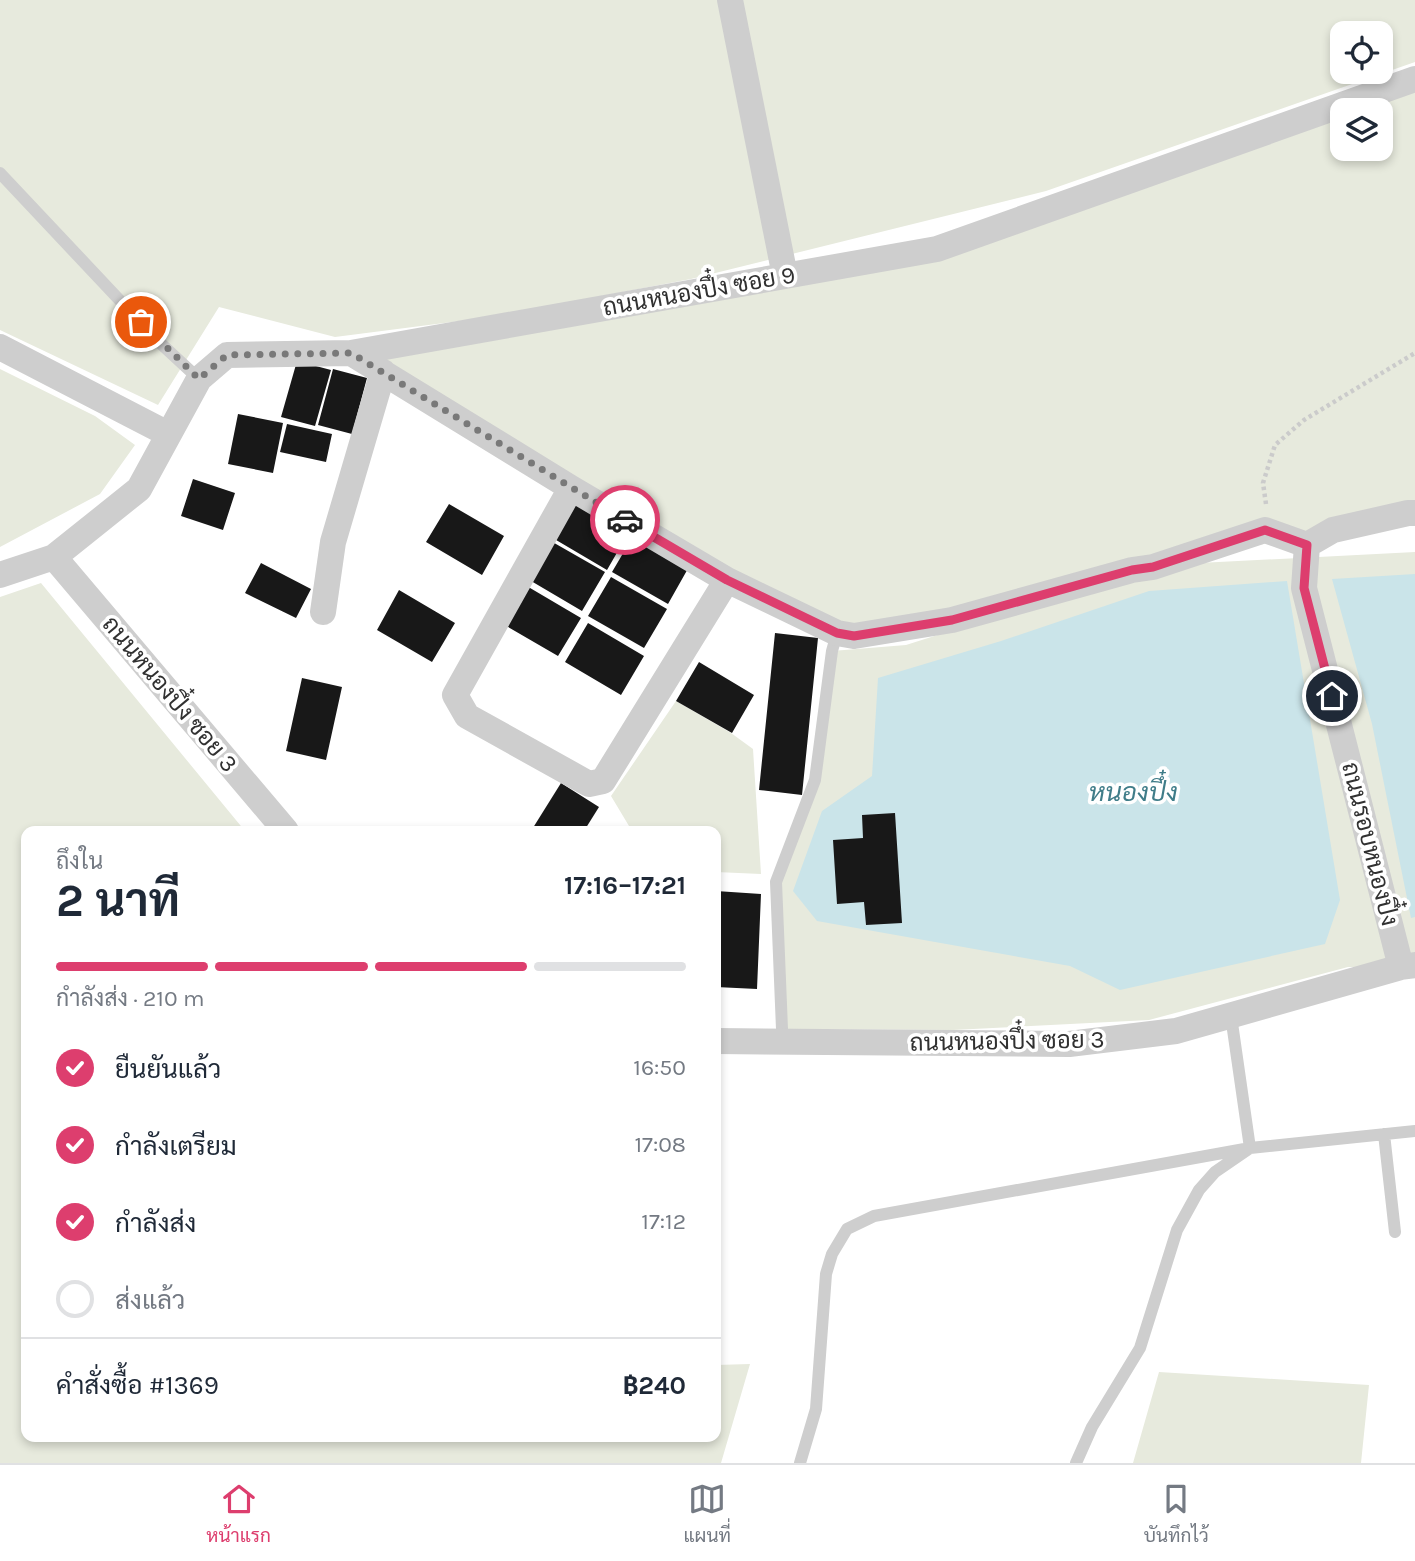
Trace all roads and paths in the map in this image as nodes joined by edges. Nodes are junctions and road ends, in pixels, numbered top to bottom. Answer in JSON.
{"nodes":[{"id":1,"x":730,"y":0,"type":"edge"},
{"id":2,"x":1415,"y":79,"type":"edge"},
{"id":3,"x":0,"y":173,"type":"edge"},
{"id":4,"x":785,"y":276,"type":"junction"},
{"id":5,"x":0,"y":347,"type":"edge"},
{"id":6,"x":351,"y":353,"type":"junction"},
{"id":7,"x":1415,"y":353,"type":"edge"},
{"id":8,"x":383,"y":372,"type":"junction"},
{"id":9,"x":199,"y":379,"type":"junction"},
{"id":10,"x":168,"y":434,"type":"junction"},
{"id":11,"x":571,"y":488,"type":"junction"},
{"id":12,"x":1415,"y":513,"type":"edge"},
{"id":13,"x":1281,"y":536,"type":"junction"},
{"id":14,"x":1307,"y":545,"type":"junction"},
{"id":15,"x":54,"y":557,"type":"junction"},
{"id":16,"x":0,"y":575,"type":"edge"},
{"id":17,"x":727,"y":580,"type":"junction"},
{"id":18,"x":323,"y":612,"type":"dead end"},
{"id":19,"x":837,"y":633,"type":"junction"},
{"id":20,"x":282,"y":826,"type":"edge"},
{"id":21,"x":1408,"y":966,"type":"edge"},
{"id":22,"x":1231,"y":1016,"type":"junction"},
{"id":23,"x":721,"y":1041,"type":"edge"},
{"id":24,"x":784,"y":1043,"type":"junction"},
{"id":25,"x":1415,"y":1130,"type":"edge"},
{"id":26,"x":1384,"y":1134,"type":"junction"},
{"id":27,"x":1250,"y":1148,"type":"junction"},
{"id":28,"x":1395,"y":1232,"type":"dead end"},
{"id":29,"x":800,"y":1463,"type":"edge"},
{"id":30,"x":1076,"y":1463,"type":"edge"}],
"edges":[{"from":1,"to":4,"type":"street"},
{"from":2,"to":4,"type":"street","name":"ถนนหนองปึ๋ง ซอย 9"},
{"from":3,"to":9,"type":"lane"},
{"from":4,"to":6,"type":"street","name":"ถนนหนองปึ๋ง ซอย 9"},
{"from":5,"to":10,"type":"street"},
{"from":6,"to":8,"type":"street"},
{"from":6,"to":9,"type":"street","name":"ถนนหนองปึ๋ง ซอย 9"},
{"from":7,"to":13,"type":"path"},
{"from":8,"to":11,"type":"street"},
{"from":8,"to":18,"type":"street"},
{"from":9,"to":10,"type":"street","name":"ถนนหนองปึ๋ง ซอย 9"},
{"from":10,"to":15,"type":"street","name":"ถนนหนองปึ๋ง ซอย 9"},
{"from":11,"to":17,"type":"street"},
{"from":11,"to":17,"type":"street"},
{"from":12,"to":14,"type":"street"},
{"from":13,"to":14,"type":"street"},
{"from":13,"to":19,"type":"street"},
{"from":14,"to":21,"type":"street","name":"ถนนรอบหนองปึ๋ง"},
{"from":15,"to":16,"type":"street"},
{"from":15,"to":20,"type":"street","name":"ถนนหนองปึ๋ง ซอย 3"},
{"from":17,"to":19,"type":"street"},
{"from":19,"to":24,"type":"lane"},
{"from":21,"to":22,"type":"street","name":"ถนนหนองปึ๋ง ซอย 3"},
{"from":22,"to":24,"type":"street","name":"ถนนหนองปึ๋ง ซอย 3"},
{"from":22,"to":27,"type":"lane"},
{"from":23,"to":24,"type":"street","name":"ถนนหนองปึ๋ง ซอย 3"},
{"from":25,"to":26,"type":"lane"},
{"from":26,"to":27,"type":"lane"},
{"from":26,"to":28,"type":"lane"},
{"from":27,"to":29,"type":"lane"},
{"from":27,"to":30,"type":"lane"}]}
